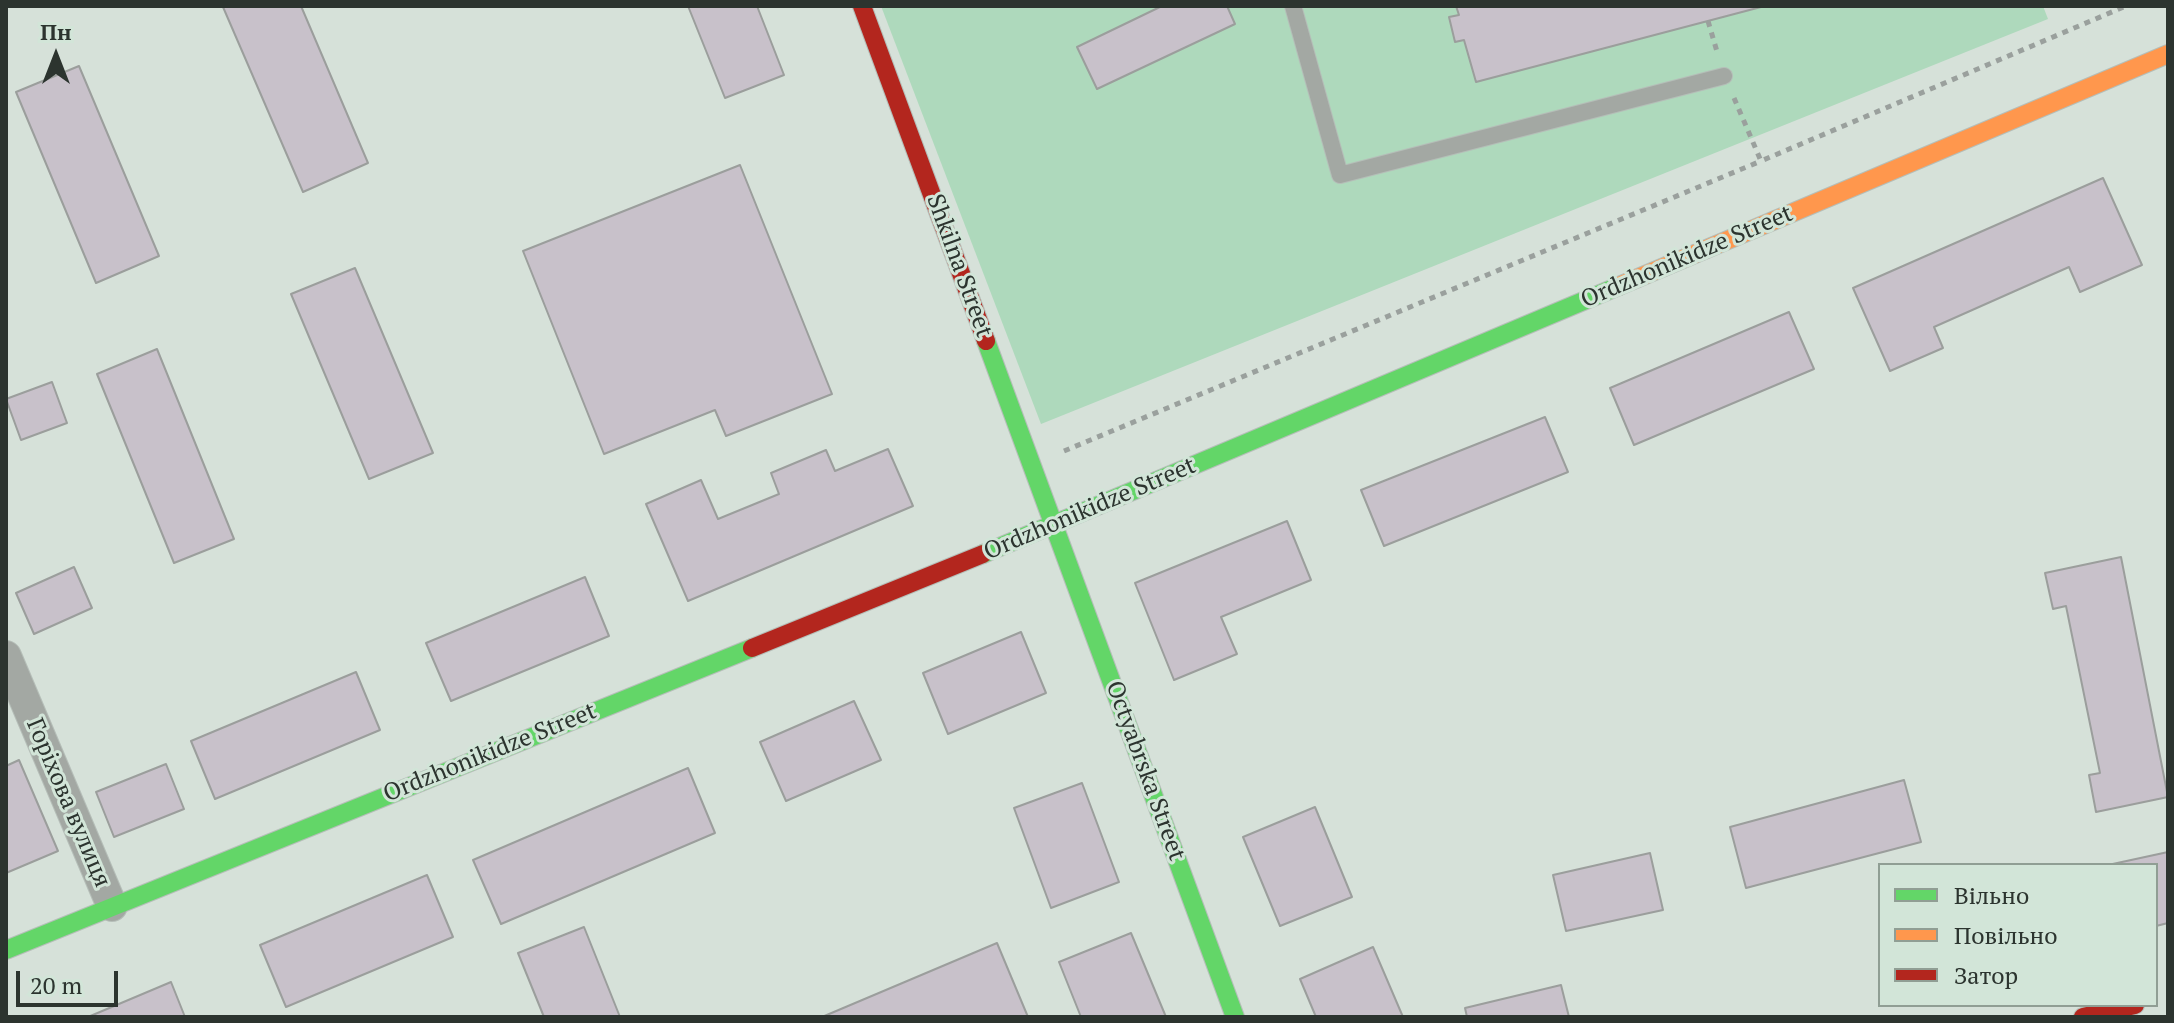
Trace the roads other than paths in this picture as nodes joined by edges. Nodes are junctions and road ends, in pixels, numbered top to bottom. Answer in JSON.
{"nodes":[{"id":1,"x":862,"y":6,"type":"edge"},
{"id":2,"x":1293,"y":6,"type":"edge"},
{"id":3,"x":2168,"y":54,"type":"edge"},
{"id":4,"x":1724,"y":76,"type":"road end"},
{"id":5,"x":1055,"y":525,"type":"junction"},
{"id":6,"x":6,"y":656,"type":"edge"},
{"id":7,"x":112,"y":906,"type":"junction"},
{"id":8,"x":6,"y":950,"type":"edge"},
{"id":9,"x":2126,"y":1007,"type":"edge"},
{"id":10,"x":1235,"y":1017,"type":"edge"},
{"id":11,"x":2083,"y":1017,"type":"edge"}],
"edges":[{"from":1,"to":5,"type":"main road","name":"Shkilna Street"},
{"from":2,"to":4,"type":"lane"},
{"from":3,"to":5,"type":"main road","name":"Ordzhonikidze Street"},
{"from":5,"to":7,"type":"main road","name":"Ordzhonikidze Street"},
{"from":5,"to":10,"type":"main road","name":"Octyabrska Street"},
{"from":6,"to":7,"type":"street","name":"Горіхова вулиця"},
{"from":7,"to":8,"type":"main road","name":"Ordzhonikidze Street"},
{"from":9,"to":11,"type":"main road"}]}
